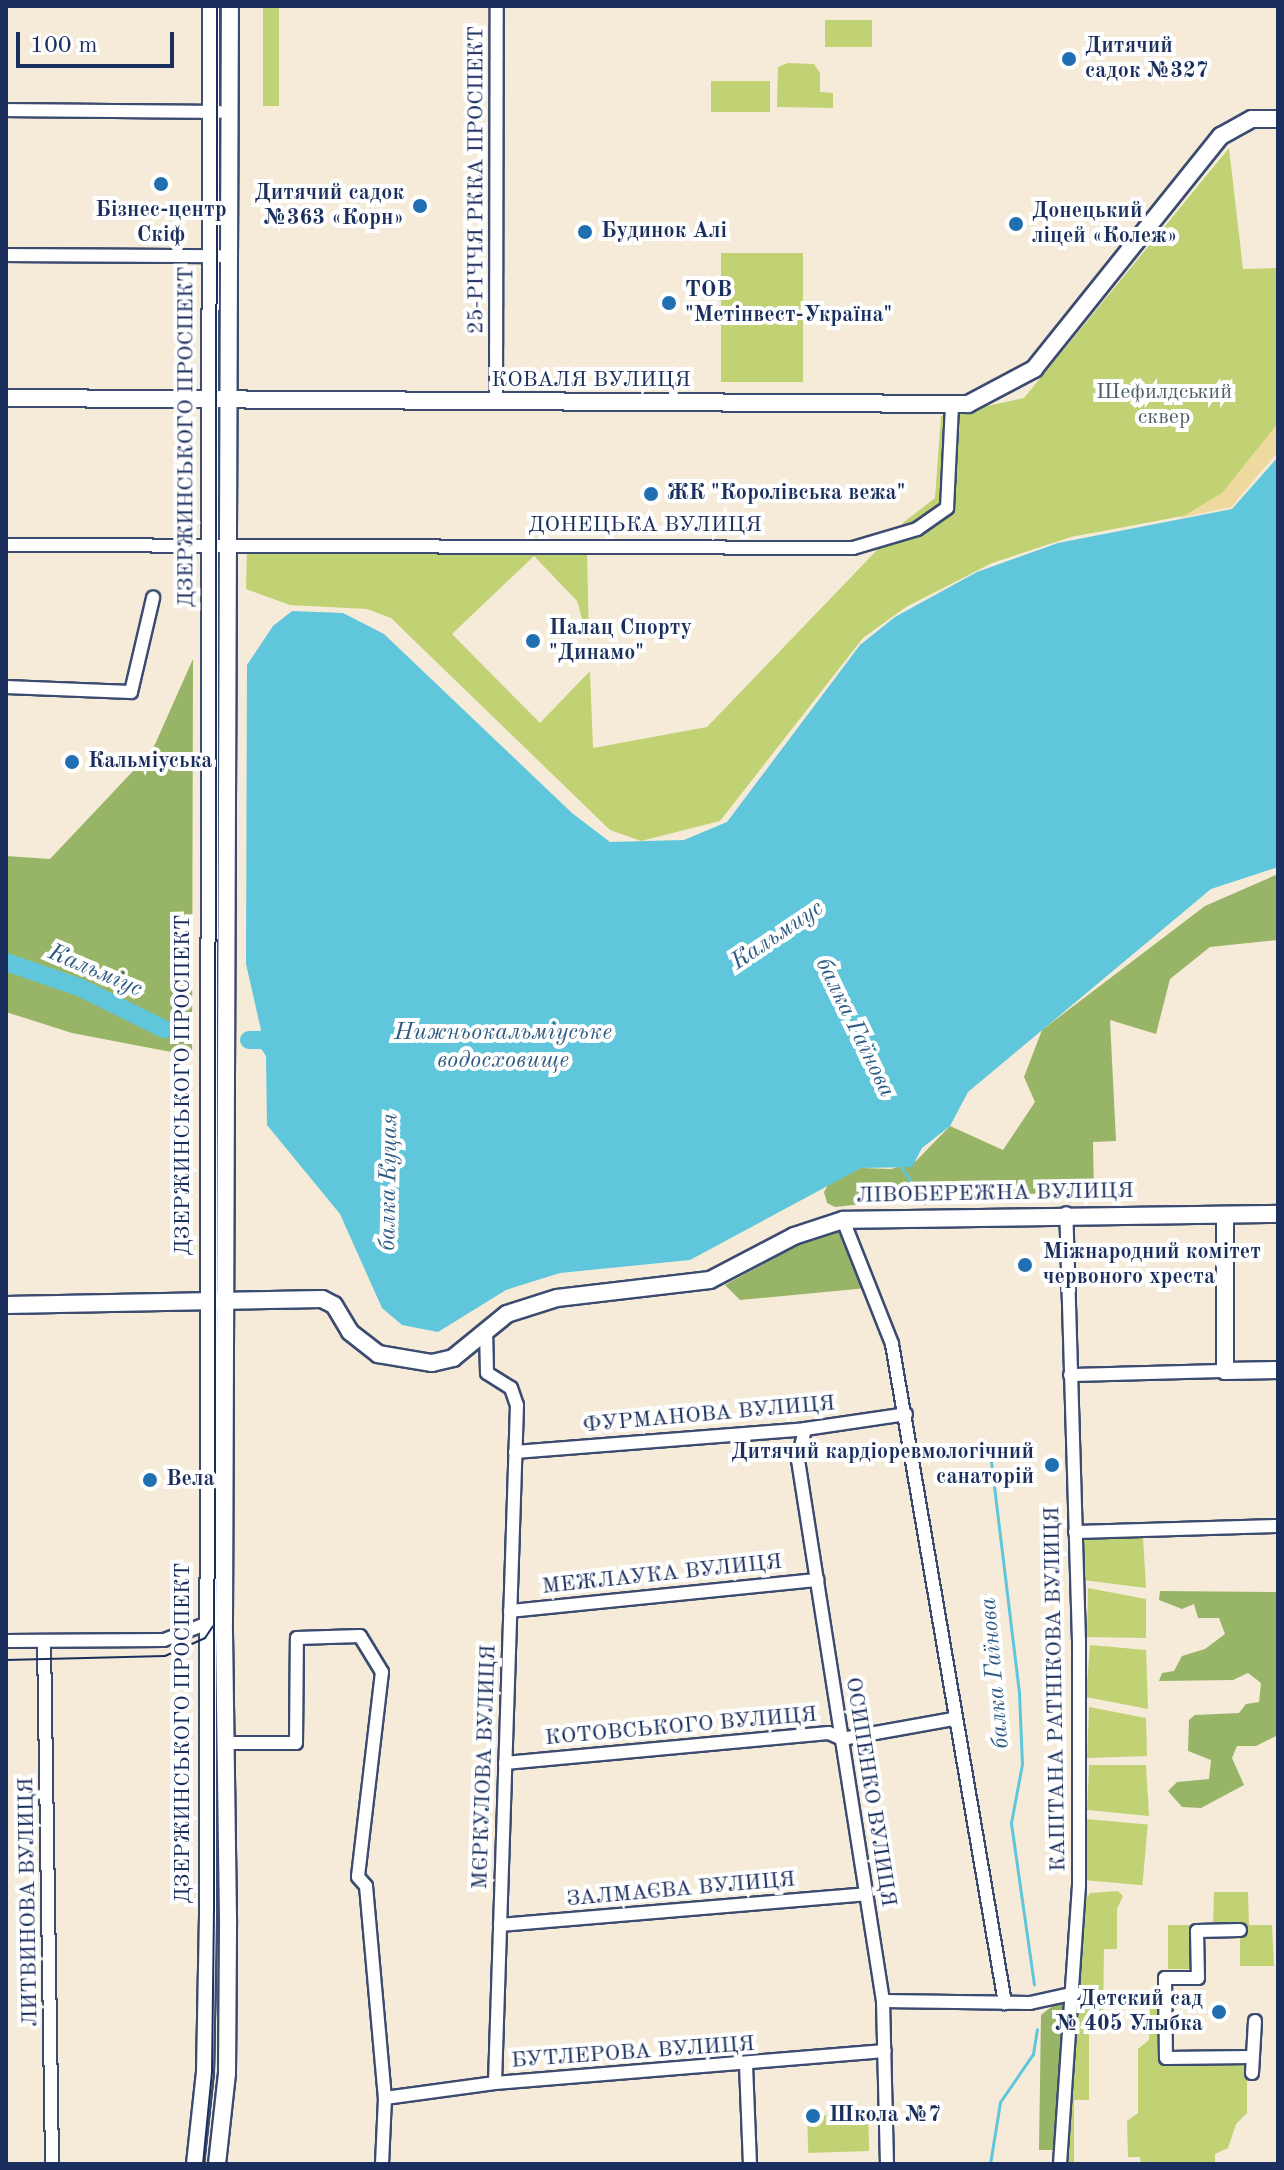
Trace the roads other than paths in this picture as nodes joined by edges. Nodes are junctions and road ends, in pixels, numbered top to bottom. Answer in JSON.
{"nodes":[{"id":1,"x":211,"y":6,"type":"edge"},
{"id":2,"x":230,"y":6,"type":"edge"},
{"id":3,"x":497,"y":6,"type":"edge"},
{"id":4,"x":6,"y":110,"type":"edge"},
{"id":5,"x":211,"y":112,"type":"junction"},
{"id":6,"x":231,"y":112,"type":"junction"},
{"id":7,"x":1278,"y":119,"type":"edge"},
{"id":8,"x":6,"y":255,"type":"edge"},
{"id":9,"x":210,"y":256,"type":"junction"},
{"id":10,"x":229,"y":256,"type":"junction"},
{"id":11,"x":6,"y":398,"type":"edge"},
{"id":12,"x":208,"y":399,"type":"junction"},
{"id":13,"x":229,"y":399,"type":"junction"},
{"id":14,"x":496,"y":402,"type":"junction"},
{"id":15,"x":952,"y":405,"type":"junction"},
{"id":16,"x":6,"y":545,"type":"edge"},
{"id":17,"x":209,"y":545,"type":"junction"},
{"id":18,"x":229,"y":545,"type":"junction"},
{"id":19,"x":153,"y":598,"type":"dead end"},
{"id":20,"x":6,"y":687,"type":"edge"},
{"id":21,"x":1066,"y":1213,"type":"junction"},
{"id":22,"x":1278,"y":1214,"type":"edge"},
{"id":23,"x":1225,"y":1215,"type":"junction"},
{"id":24,"x":843,"y":1220,"type":"junction"},
{"id":25,"x":226,"y":1298,"type":"junction"},
{"id":26,"x":205,"y":1299,"type":"junction"},
{"id":27,"x":6,"y":1305,"type":"edge"},
{"id":28,"x":486,"y":1329,"type":"junction"},
{"id":29,"x":1278,"y":1370,"type":"edge"},
{"id":30,"x":1225,"y":1371,"type":"junction"},
{"id":31,"x":1070,"y":1375,"type":"junction"},
{"id":32,"x":906,"y":1414,"type":"junction"},
{"id":33,"x":805,"y":1429,"type":"junction"},
{"id":34,"x":515,"y":1452,"type":"junction"},
{"id":35,"x":1278,"y":1526,"type":"edge"},
{"id":36,"x":1075,"y":1532,"type":"junction"},
{"id":37,"x":817,"y":1580,"type":"junction"},
{"id":38,"x":510,"y":1611,"type":"junction"},
{"id":39,"x":205,"y":1621,"type":"junction"},
{"id":40,"x":224,"y":1621,"type":"junction"},
{"id":41,"x":6,"y":1641,"type":"edge"},
{"id":42,"x":44,"y":1641,"type":"junction"},
{"id":43,"x":953,"y":1719,"type":"junction"},
{"id":44,"x":842,"y":1739,"type":"junction"},
{"id":45,"x":227,"y":1743,"type":"junction"},
{"id":46,"x":505,"y":1763,"type":"junction"},
{"id":47,"x":866,"y":1894,"type":"junction"},
{"id":48,"x":500,"y":1925,"type":"junction"},
{"id":49,"x":1240,"y":1930,"type":"dead end"},
{"id":50,"x":1075,"y":1993,"type":"junction"},
{"id":51,"x":883,"y":2001,"type":"junction"},
{"id":52,"x":1005,"y":2003,"type":"junction"},
{"id":53,"x":1255,"y":2021,"type":"dead end"},
{"id":54,"x":885,"y":2051,"type":"junction"},
{"id":55,"x":1250,"y":2057,"type":"junction"},
{"id":56,"x":746,"y":2065,"type":"junction"},
{"id":57,"x":1252,"y":2073,"type":"dead end"},
{"id":58,"x":495,"y":2083,"type":"junction"},
{"id":59,"x":385,"y":2098,"type":"junction"},
{"id":60,"x":52,"y":2164,"type":"edge"},
{"id":61,"x":195,"y":2164,"type":"edge"},
{"id":62,"x":217,"y":2164,"type":"edge"},
{"id":63,"x":382,"y":2164,"type":"edge"},
{"id":64,"x":750,"y":2164,"type":"edge"},
{"id":65,"x":887,"y":2164,"type":"edge"},
{"id":66,"x":1060,"y":2164,"type":"edge"}],
"edges":[{"from":1,"to":5,"type":"street","name":"ДЗЕРЖИНСЬКОГО ПРОСПЕКТ"},
{"from":2,"to":6,"type":"street","name":"ДЗЕРЖИНСЬКОГО ПРОСПЕКТ"},
{"from":3,"to":14,"type":"street","name":"25-РІЧЧЯ РККА ПРОСПЕКТ"},
{"from":4,"to":5,"type":"street"},
{"from":5,"to":6,"type":"street"},
{"from":5,"to":9,"type":"street","name":"ДЗЕРЖИНСЬКОГО ПРОСПЕКТ"},
{"from":6,"to":10,"type":"street","name":"ДЗЕРЖИНСЬКОГО ПРОСПЕКТ"},
{"from":7,"to":15,"type":"street","name":"КОВАЛЯ ВУЛИЦЯ"},
{"from":8,"to":9,"type":"street"},
{"from":9,"to":10,"type":"street"},
{"from":9,"to":12,"type":"street","name":"ДЗЕРЖИНСЬКОГО ПРОСПЕКТ"},
{"from":10,"to":13,"type":"street","name":"ДЗЕРЖИНСЬКОГО ПРОСПЕКТ"},
{"from":11,"to":12,"type":"street"},
{"from":12,"to":13,"type":"street"},
{"from":12,"to":17,"type":"street","name":"ДЗЕРЖИНСЬКОГО ПРОСПЕКТ"},
{"from":13,"to":14,"type":"street","name":"КОВАЛЯ ВУЛИЦЯ"},
{"from":13,"to":18,"type":"street","name":"ДЗЕРЖИНСЬКОГО ПРОСПЕКТ"},
{"from":14,"to":15,"type":"street","name":"КОВАЛЯ ВУЛИЦЯ"},
{"from":15,"to":18,"type":"street","name":"ДОНЕЦЬКА ВУЛИЦЯ"},
{"from":16,"to":17,"type":"street"},
{"from":17,"to":18,"type":"street"},
{"from":17,"to":26,"type":"street","name":"ДЗЕРЖИНСЬКОГО ПРОСПЕКТ"},
{"from":18,"to":25,"type":"street","name":"ДЗЕРЖИНСЬКОГО ПРОСПЕКТ"},
{"from":19,"to":20,"type":"street"},
{"from":21,"to":23,"type":"street","name":"ЛІВОБЕРЕЖНА ВУЛИЦЯ"},
{"from":21,"to":24,"type":"street","name":"ЛІВОБЕРЕЖНА ВУЛИЦЯ"},
{"from":21,"to":31,"type":"street","name":"КАПІТАНА РАТНІКОВА ВУЛИЦЯ"},
{"from":22,"to":23,"type":"street","name":"ЛІВОБЕРЕЖНА ВУЛИЦЯ"},
{"from":23,"to":30,"type":"street"},
{"from":24,"to":28,"type":"street","name":"ЛІВОБЕРЕЖНА ВУЛИЦЯ"},
{"from":24,"to":32,"type":"street"},
{"from":25,"to":26,"type":"street","name":"ЛІВОБЕРЕЖНА ВУЛИЦЯ"},
{"from":25,"to":28,"type":"street","name":"ЛІВОБЕРЕЖНА ВУЛИЦЯ"},
{"from":25,"to":40,"type":"street","name":"ДЗЕРЖИНСЬКОГО ПРОСПЕКТ"},
{"from":26,"to":27,"type":"street","name":"ЛІВОБЕРЕЖНА ВУЛИЦЯ"},
{"from":26,"to":39,"type":"street","name":"ДЗЕРЖИНСЬКОГО ПРОСПЕКТ"},
{"from":28,"to":34,"type":"street","name":"МЄРКУЛОВА ВУЛИЦЯ"},
{"from":29,"to":30,"type":"street"},
{"from":30,"to":31,"type":"street"},
{"from":31,"to":36,"type":"street","name":"КАПІТАНА РАТНІКОВА ВУЛИЦЯ"},
{"from":32,"to":33,"type":"street","name":"ФУРМАНОВА ВУЛИЦЯ"},
{"from":32,"to":43,"type":"street"},
{"from":33,"to":34,"type":"street","name":"ФУРМАНОВА ВУЛИЦЯ"},
{"from":33,"to":37,"type":"street","name":"ОСИПЕНКО ВУЛИЦЯ"},
{"from":34,"to":38,"type":"street","name":"МЄРКУЛОВА ВУЛИЦЯ"},
{"from":35,"to":36,"type":"street"},
{"from":36,"to":50,"type":"street","name":"КАПІТАНА РАТНІКОВА ВУЛИЦЯ"},
{"from":37,"to":38,"type":"street","name":"МЕЖЛАУКА ВУЛИЦЯ"},
{"from":37,"to":44,"type":"street","name":"ОСИПЕНКО ВУЛИЦЯ"},
{"from":38,"to":46,"type":"street","name":"МЄРКУЛОВА ВУЛИЦЯ"},
{"from":39,"to":40,"type":"street"},
{"from":39,"to":42,"type":"street"},
{"from":39,"to":61,"type":"street","name":"ДЗЕРЖИНСЬКОГО ПРОСПЕКТ"},
{"from":40,"to":45,"type":"street","name":"ДЗЕРЖИНСЬКОГО ПРОСПЕКТ"},
{"from":41,"to":42,"type":"street"},
{"from":42,"to":60,"type":"street","name":"ЛИТВИНОВА ВУЛИЦЯ"},
{"from":43,"to":44,"type":"street","name":"КОТОВСЬКОГО ВУЛИЦЯ"},
{"from":43,"to":52,"type":"street"},
{"from":44,"to":46,"type":"street","name":"КОТОВСЬКОГО ВУЛИЦЯ"},
{"from":44,"to":47,"type":"street","name":"ОСИПЕНКО ВУЛИЦЯ"},
{"from":45,"to":59,"type":"street"},
{"from":45,"to":62,"type":"street","name":"ДЗЕРЖИНСЬКОГО ПРОСПЕКТ"},
{"from":46,"to":48,"type":"street","name":"МЄРКУЛОВА ВУЛИЦЯ"},
{"from":47,"to":48,"type":"street","name":"ЗАЛМАЄВА ВУЛИЦЯ"},
{"from":47,"to":51,"type":"street","name":"ОСИПЕНКО ВУЛИЦЯ"},
{"from":48,"to":58,"type":"street","name":"МЄРКУЛОВА ВУЛИЦЯ"},
{"from":49,"to":55,"type":"street"},
{"from":50,"to":52,"type":"street"},
{"from":50,"to":66,"type":"street","name":"КАПІТАНА РАТНІКОВА ВУЛИЦЯ"},
{"from":51,"to":52,"type":"street"},
{"from":51,"to":54,"type":"street","name":"ОСИПЕНКО ВУЛИЦЯ"},
{"from":53,"to":55,"type":"street"},
{"from":54,"to":56,"type":"street","name":"БУТЛЕРОВА ВУЛИЦЯ"},
{"from":54,"to":65,"type":"street","name":"ОСИПЕНКО ВУЛИЦЯ"},
{"from":55,"to":57,"type":"street"},
{"from":56,"to":58,"type":"street","name":"БУТЛЕРОВА ВУЛИЦЯ"},
{"from":56,"to":64,"type":"street"},
{"from":58,"to":59,"type":"street","name":"БУТЛЕРОВА ВУЛИЦЯ"},
{"from":59,"to":63,"type":"street"}]}
